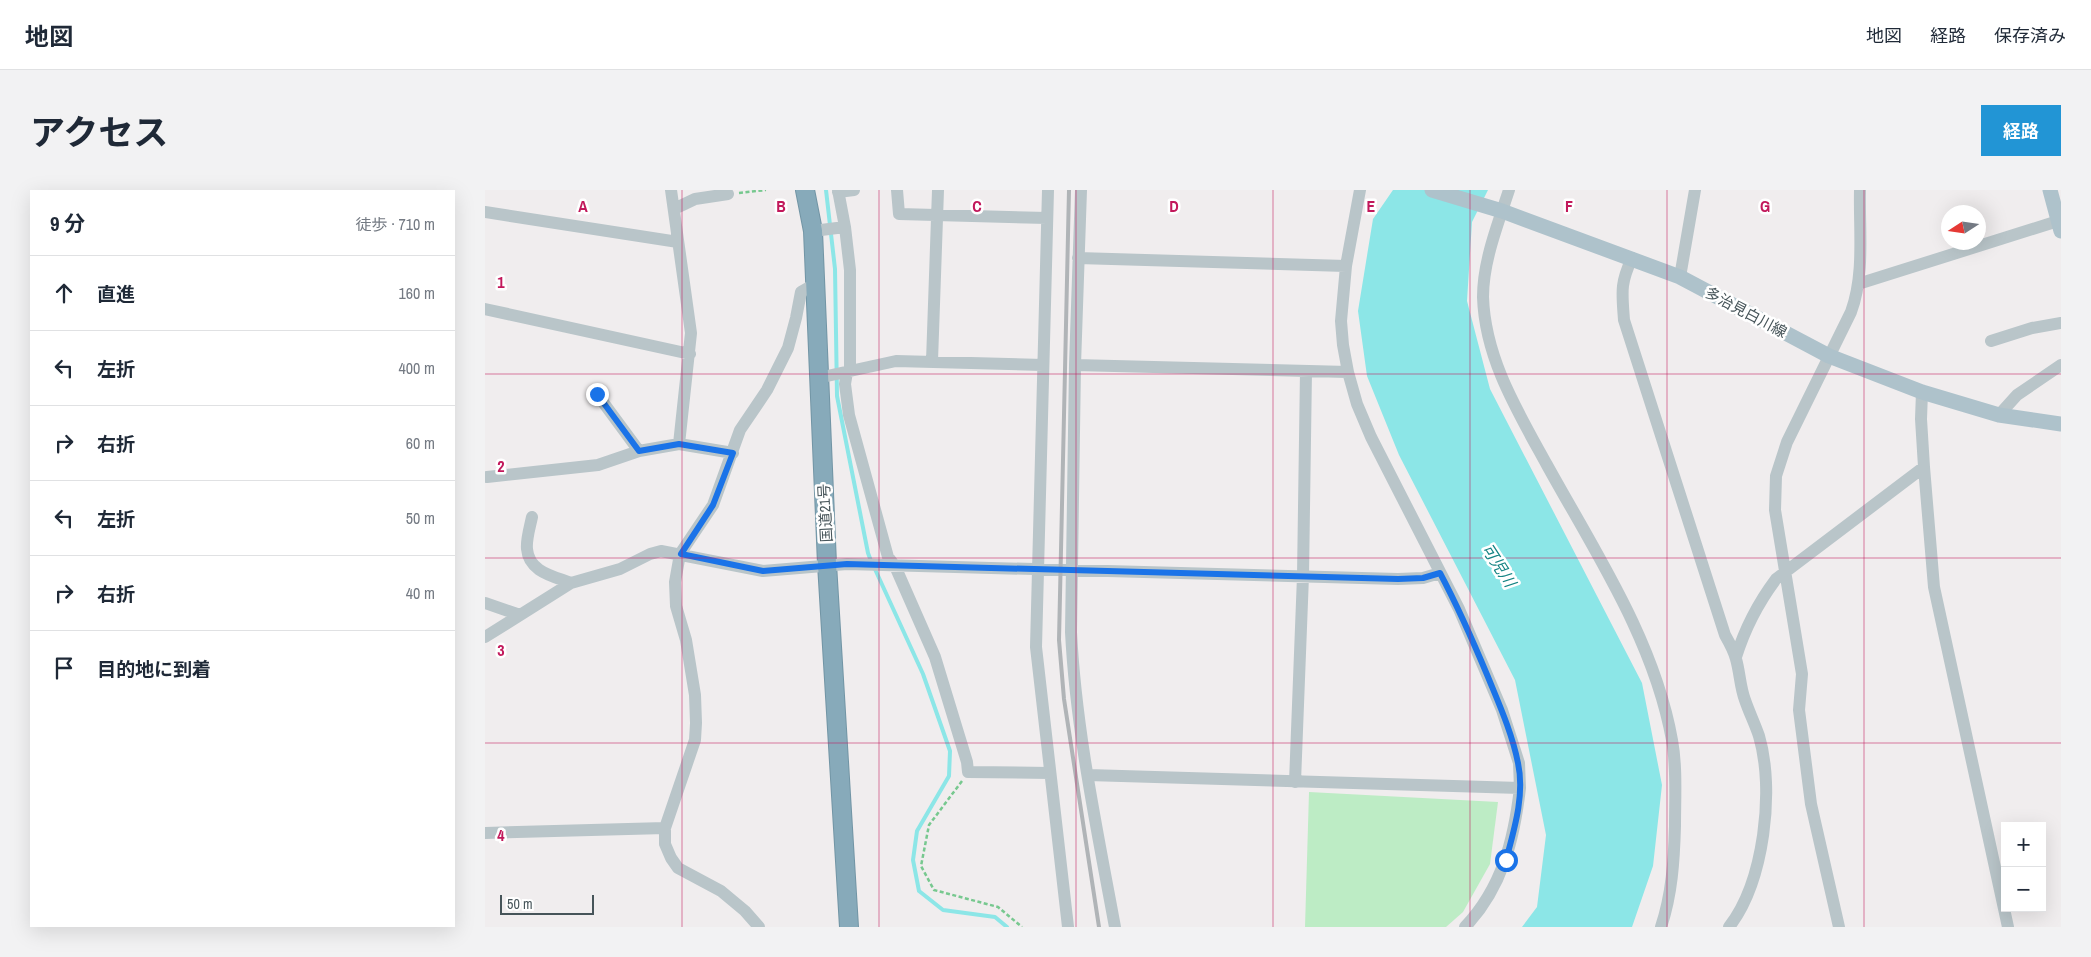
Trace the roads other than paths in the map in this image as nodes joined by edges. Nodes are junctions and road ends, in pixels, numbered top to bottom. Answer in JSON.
{"nodes":[{"id":1,"x":671,"y":190,"type":"edge"},
{"id":2,"x":805,"y":190,"type":"edge"},
{"id":3,"x":854,"y":190,"type":"edge"},
{"id":4,"x":897,"y":190,"type":"edge"},
{"id":5,"x":938,"y":190,"type":"edge"},
{"id":6,"x":1048,"y":190,"type":"edge"},
{"id":7,"x":1081,"y":190,"type":"edge"},
{"id":8,"x":1360,"y":190,"type":"edge"},
{"id":9,"x":1432,"y":190,"type":"edge"},
{"id":10,"x":1509,"y":190,"type":"edge"},
{"id":11,"x":1695,"y":190,"type":"edge"},
{"id":12,"x":1860,"y":190,"type":"edge"},
{"id":13,"x":2050,"y":190,"type":"edge"},
{"id":14,"x":838,"y":191,"type":"edge"},
{"id":15,"x":728,"y":194,"type":"road end"},
{"id":16,"x":674,"y":209,"type":"junction"},
{"id":17,"x":1502,"y":210,"type":"junction"},
{"id":18,"x":485,"y":212,"type":"edge"},
{"id":19,"x":937,"y":215,"type":"junction"},
{"id":20,"x":1047,"y":218,"type":"junction"},
{"id":21,"x":2059,"y":226,"type":"edge"},
{"id":22,"x":845,"y":227,"type":"junction"},
{"id":23,"x":813,"y":231,"type":"junction"},
{"id":24,"x":678,"y":242,"type":"junction"},
{"id":25,"x":1078,"y":258,"type":"junction"},
{"id":26,"x":1632,"y":258,"type":"junction"},
{"id":27,"x":1346,"y":266,"type":"junction"},
{"id":28,"x":1680,"y":277,"type":"junction"},
{"id":29,"x":815,"y":284,"type":"junction"},
{"id":30,"x":1858,"y":284,"type":"junction"},
{"id":31,"x":485,"y":309,"type":"edge"},
{"id":32,"x":2061,"y":323,"type":"edge"},
{"id":33,"x":1991,"y":341,"type":"dead end"},
{"id":34,"x":690,"y":354,"type":"junction"},
{"id":35,"x":1829,"y":356,"type":"junction"},
{"id":36,"x":932,"y":361,"type":"junction"},
{"id":37,"x":1043,"y":365,"type":"junction"},
{"id":38,"x":2061,"y":365,"type":"edge"},
{"id":39,"x":1075,"y":366,"type":"junction"},
{"id":40,"x":849,"y":371,"type":"junction"},
{"id":41,"x":1306,"y":371,"type":"junction"},
{"id":42,"x":1348,"y":372,"type":"junction"},
{"id":43,"x":818,"y":378,"type":"junction"},
{"id":44,"x":1922,"y":392,"type":"junction"},
{"id":45,"x":597,"y":394,"type":"dead end"},
{"id":46,"x":1999,"y":415,"type":"junction"},
{"id":47,"x":2061,"y":424,"type":"edge"},
{"id":48,"x":679,"y":444,"type":"junction"},
{"id":49,"x":639,"y":451,"type":"junction"},
{"id":50,"x":733,"y":453,"type":"junction"},
{"id":51,"x":1924,"y":467,"type":"junction"},
{"id":52,"x":487,"y":477,"type":"dead end"},
{"id":53,"x":532,"y":517,"type":"dead end"},
{"id":54,"x":681,"y":554,"type":"junction"},
{"id":55,"x":827,"y":564,"type":"junction"},
{"id":56,"x":895,"y":566,"type":"junction"},
{"id":57,"x":1038,"y":569,"type":"junction"},
{"id":58,"x":1071,"y":570,"type":"junction"},
{"id":59,"x":1786,"y":572,"type":"junction"},
{"id":60,"x":1440,"y":573,"type":"junction"},
{"id":61,"x":1303,"y":576,"type":"junction"},
{"id":62,"x":571,"y":583,"type":"junction"},
{"id":63,"x":485,"y":603,"type":"edge"},
{"id":64,"x":520,"y":615,"type":"junction"},
{"id":65,"x":485,"y":637,"type":"edge"},
{"id":66,"x":1736,"y":657,"type":"junction"},
{"id":67,"x":1050,"y":773,"type":"junction"},
{"id":68,"x":1088,"y":775,"type":"junction"},
{"id":69,"x":1295,"y":782,"type":"junction"},
{"id":70,"x":1520,"y":788,"type":"junction"},
{"id":71,"x":665,"y":828,"type":"junction"},
{"id":72,"x":485,"y":833,"type":"edge"},
{"id":73,"x":759,"y":927,"type":"edge"},
{"id":74,"x":849,"y":927,"type":"edge"},
{"id":75,"x":1068,"y":927,"type":"edge"},
{"id":76,"x":1115,"y":927,"type":"edge"},
{"id":77,"x":1465,"y":927,"type":"edge"},
{"id":78,"x":1661,"y":927,"type":"edge"},
{"id":79,"x":1729,"y":927,"type":"edge"},
{"id":80,"x":1839,"y":927,"type":"edge"},
{"id":81,"x":2009,"y":927,"type":"edge"}],
"edges":[{"from":1,"to":16,"type":"street"},
{"from":2,"to":23,"type":"highway","name":"国道21号"},
{"from":3,"to":14,"type":"street"},
{"from":4,"to":19,"type":"street"},
{"from":5,"to":19,"type":"street"},
{"from":6,"to":20,"type":"street"},
{"from":7,"to":25,"type":"street"},
{"from":8,"to":27,"type":"street"},
{"from":9,"to":17,"type":"main road","name":"多治見白川線"},
{"from":10,"to":17,"type":"street"},
{"from":11,"to":28,"type":"street"},
{"from":12,"to":30,"type":"street"},
{"from":13,"to":21,"type":"main road"},
{"from":14,"to":22,"type":"street"},
{"from":15,"to":16,"type":"street"},
{"from":16,"to":24,"type":"street"},
{"from":17,"to":26,"type":"main road","name":"多治見白川線"},
{"from":17,"to":78,"type":"street"},
{"from":18,"to":24,"type":"street"},
{"from":19,"to":20,"type":"street"},
{"from":19,"to":36,"type":"street"},
{"from":20,"to":37,"type":"street"},
{"from":21,"to":30,"type":"street"},
{"from":22,"to":23,"type":"street"},
{"from":22,"to":40,"type":"street"},
{"from":23,"to":29,"type":"highway","name":"国道21号"},
{"from":24,"to":34,"type":"street"},
{"from":25,"to":27,"type":"street"},
{"from":25,"to":39,"type":"street"},
{"from":26,"to":28,"type":"main road","name":"多治見白川線"},
{"from":26,"to":66,"type":"street"},
{"from":27,"to":42,"type":"street"},
{"from":28,"to":35,"type":"main road","name":"多治見白川線"},
{"from":29,"to":43,"type":"highway","name":"国道21号"},
{"from":29,"to":50,"type":"street"},
{"from":30,"to":35,"type":"street"},
{"from":31,"to":34,"type":"street"},
{"from":32,"to":33,"type":"street"},
{"from":34,"to":48,"type":"street"},
{"from":35,"to":44,"type":"main road","name":"多治見白川線"},
{"from":35,"to":59,"type":"street"},
{"from":36,"to":37,"type":"street"},
{"from":36,"to":40,"type":"street"},
{"from":37,"to":57,"type":"street"},
{"from":38,"to":46,"type":"street"},
{"from":39,"to":41,"type":"street"},
{"from":39,"to":58,"type":"street"},
{"from":40,"to":43,"type":"street"},
{"from":40,"to":56,"type":"street"},
{"from":41,"to":42,"type":"street"},
{"from":41,"to":61,"type":"street"},
{"from":42,"to":60,"type":"street"},
{"from":43,"to":55,"type":"highway","name":"国道21号"},
{"from":44,"to":46,"type":"main road","name":"多治見白川線"},
{"from":44,"to":51,"type":"street"},
{"from":45,"to":49,"type":"street"},
{"from":46,"to":47,"type":"main road","name":"多治見白川線"},
{"from":48,"to":49,"type":"street"},
{"from":48,"to":50,"type":"street"},
{"from":49,"to":52,"type":"street"},
{"from":50,"to":54,"type":"street"},
{"from":51,"to":59,"type":"street"},
{"from":51,"to":81,"type":"street"},
{"from":53,"to":62,"type":"street"},
{"from":54,"to":55,"type":"street"},
{"from":54,"to":62,"type":"street"},
{"from":54,"to":71,"type":"street"},
{"from":55,"to":56,"type":"street"},
{"from":55,"to":74,"type":"highway","name":"国道21号"},
{"from":56,"to":57,"type":"street"},
{"from":56,"to":67,"type":"street"},
{"from":57,"to":58,"type":"street"},
{"from":57,"to":67,"type":"street"},
{"from":58,"to":61,"type":"street"},
{"from":58,"to":68,"type":"street"},
{"from":59,"to":66,"type":"street"},
{"from":59,"to":80,"type":"street"},
{"from":60,"to":61,"type":"street"},
{"from":60,"to":70,"type":"street"},
{"from":61,"to":69,"type":"street"},
{"from":62,"to":64,"type":"street"},
{"from":63,"to":64,"type":"street"},
{"from":64,"to":65,"type":"street"},
{"from":66,"to":79,"type":"street"},
{"from":67,"to":75,"type":"street"},
{"from":68,"to":69,"type":"street"},
{"from":68,"to":76,"type":"street"},
{"from":69,"to":70,"type":"street"},
{"from":70,"to":77,"type":"street"},
{"from":71,"to":72,"type":"street"},
{"from":71,"to":73,"type":"street"}]}
